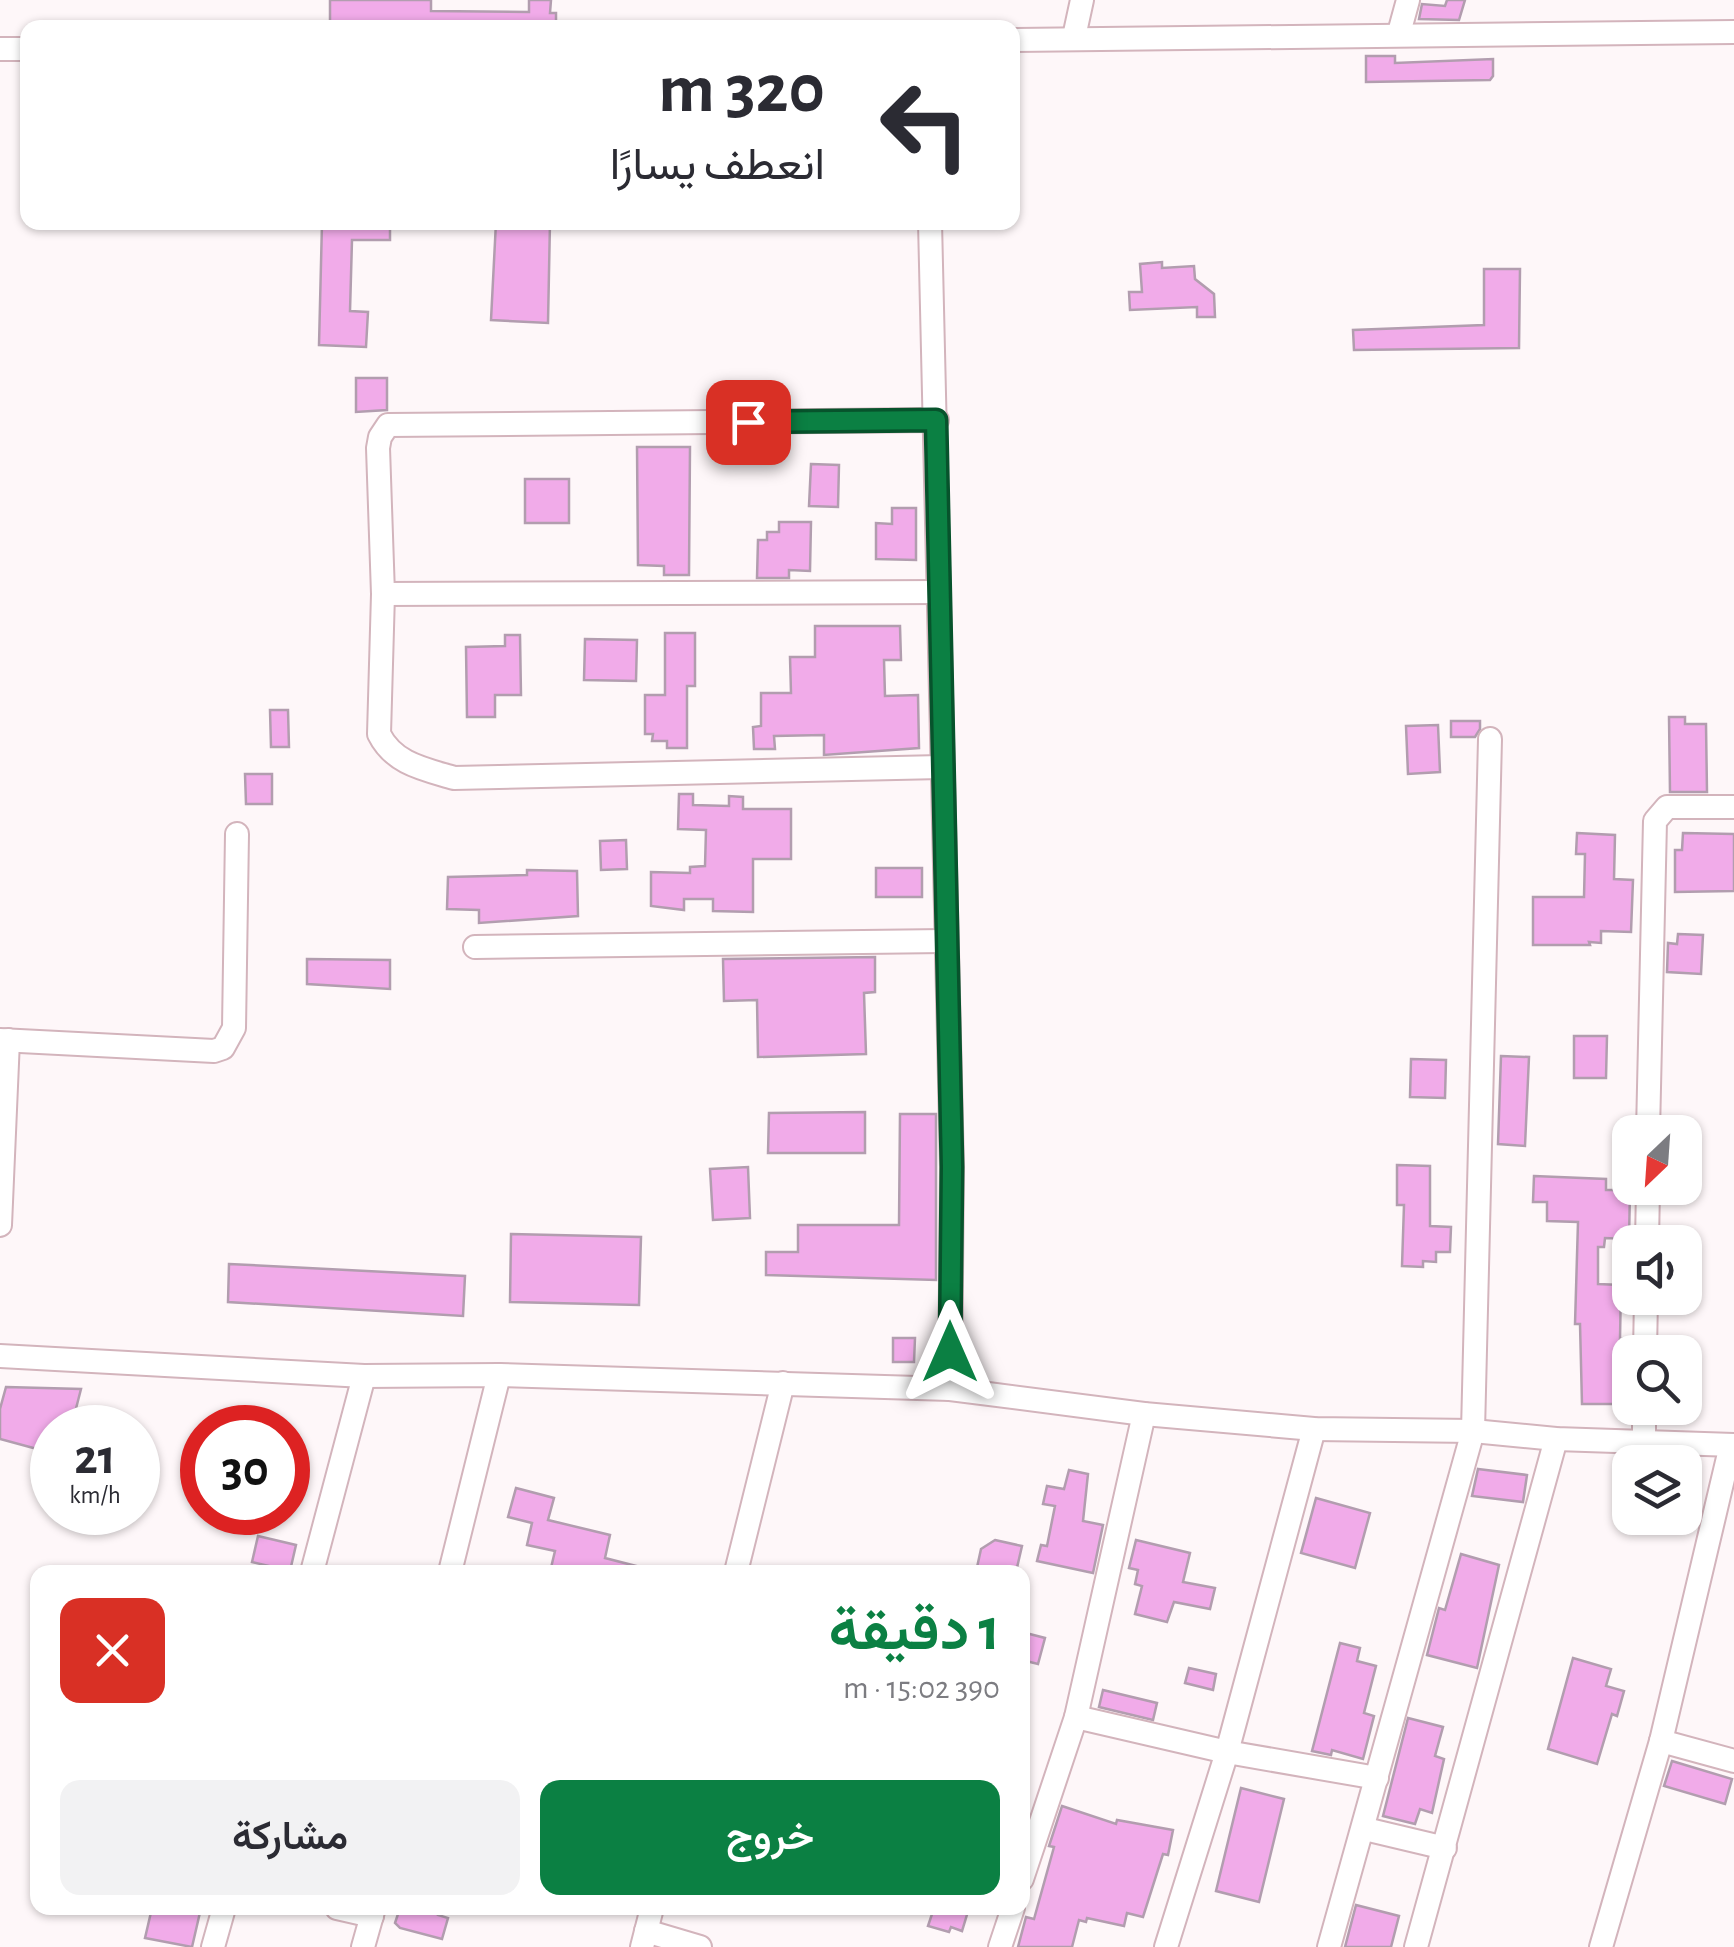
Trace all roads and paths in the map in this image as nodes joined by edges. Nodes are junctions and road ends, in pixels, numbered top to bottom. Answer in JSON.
{"nodes":[{"id":1,"x":1082,"y":0,"type":"edge"},
{"id":2,"x":1408,"y":0,"type":"edge"},
{"id":3,"x":1734,"y":32,"type":"edge"},
{"id":4,"x":1400,"y":33,"type":"junction"},
{"id":5,"x":1074,"y":37,"type":"junction"},
{"id":6,"x":1020,"y":40,"type":"edge"},
{"id":7,"x":930,"y":230,"type":"edge"},
{"id":8,"x":936,"y":420,"type":"junction"},
{"id":9,"x":939,"y":592,"type":"junction"},
{"id":10,"x":383,"y":594,"type":"junction"},
{"id":11,"x":1490,"y":739,"type":"dead end"},
{"id":12,"x":941,"y":767,"type":"junction"},
{"id":13,"x":1734,"y":806,"type":"edge"},
{"id":14,"x":237,"y":834,"type":"dead end"},
{"id":15,"x":944,"y":941,"type":"junction"},
{"id":16,"x":476,"y":946,"type":"dead end"},
{"id":17,"x":4,"y":1040,"type":"edge"},
{"id":18,"x":1648,"y":1115,"type":"edge"},
{"id":19,"x":0,"y":1225,"type":"edge"},
{"id":20,"x":0,"y":1356,"type":"edge"},
{"id":21,"x":499,"y":1374,"type":"junction"},
{"id":22,"x":364,"y":1376,"type":"junction"},
{"id":23,"x":783,"y":1383,"type":"junction"},
{"id":24,"x":950,"y":1389,"type":"junction"},
{"id":25,"x":1144,"y":1414,"type":"junction"},
{"id":26,"x":1644,"y":1425,"type":"edge"},
{"id":27,"x":1314,"y":1429,"type":"junction"},
{"id":28,"x":1473,"y":1431,"type":"junction"},
{"id":29,"x":1556,"y":1439,"type":"junction"},
{"id":30,"x":1644,"y":1440,"type":"junction"},
{"id":31,"x":1733,"y":1445,"type":"edge"},
{"id":32,"x":314,"y":1565,"type":"edge"},
{"id":33,"x":452,"y":1565,"type":"edge"},
{"id":34,"x":738,"y":1565,"type":"edge"},
{"id":35,"x":1076,"y":1717,"type":"junction"},
{"id":36,"x":1661,"y":1741,"type":"junction"},
{"id":37,"x":1227,"y":1752,"type":"junction"},
{"id":38,"x":1734,"y":1761,"type":"edge"},
{"id":39,"x":1376,"y":1778,"type":"junction"},
{"id":40,"x":1365,"y":1829,"type":"junction"},
{"id":41,"x":1445,"y":1848,"type":"junction"},
{"id":42,"x":1030,"y":1855,"type":"edge"},
{"id":43,"x":222,"y":1915,"type":"edge"},
{"id":44,"x":372,"y":1915,"type":"edge"},
{"id":45,"x":1011,"y":1915,"type":"edge"},
{"id":46,"x":644,"y":1939,"type":"edge"},
{"id":47,"x":213,"y":1947,"type":"edge"},
{"id":48,"x":363,"y":1947,"type":"edge"},
{"id":49,"x":700,"y":1947,"type":"edge"},
{"id":50,"x":1000,"y":1947,"type":"edge"},
{"id":51,"x":1166,"y":1947,"type":"edge"},
{"id":52,"x":1329,"y":1947,"type":"edge"},
{"id":53,"x":1416,"y":1947,"type":"edge"},
{"id":54,"x":1601,"y":1947,"type":"edge"}],
"edges":[{"from":1,"to":5,"type":"street"},
{"from":2,"to":4,"type":"street"},
{"from":3,"to":4,"type":"street"},
{"from":4,"to":5,"type":"street"},
{"from":5,"to":6,"type":"street"},
{"from":7,"to":8,"type":"street"},
{"from":8,"to":9,"type":"street"},
{"from":8,"to":10,"type":"street"},
{"from":9,"to":10,"type":"street"},
{"from":9,"to":12,"type":"street"},
{"from":10,"to":12,"type":"street"},
{"from":11,"to":28,"type":"street"},
{"from":12,"to":15,"type":"street"},
{"from":13,"to":18,"type":"street"},
{"from":14,"to":17,"type":"street"},
{"from":15,"to":16,"type":"street"},
{"from":15,"to":24,"type":"street"},
{"from":17,"to":19,"type":"street"},
{"from":20,"to":22,"type":"street"},
{"from":21,"to":22,"type":"street"},
{"from":21,"to":23,"type":"street"},
{"from":21,"to":33,"type":"street"},
{"from":22,"to":32,"type":"street"},
{"from":23,"to":24,"type":"street"},
{"from":23,"to":34,"type":"street"},
{"from":24,"to":25,"type":"street"},
{"from":25,"to":27,"type":"street"},
{"from":25,"to":35,"type":"street"},
{"from":26,"to":30,"type":"street"},
{"from":27,"to":28,"type":"street"},
{"from":27,"to":37,"type":"street"},
{"from":28,"to":29,"type":"street"},
{"from":28,"to":39,"type":"street"},
{"from":29,"to":30,"type":"street"},
{"from":29,"to":41,"type":"street"},
{"from":30,"to":31,"type":"street"},
{"from":31,"to":36,"type":"street"},
{"from":35,"to":37,"type":"street"},
{"from":35,"to":42,"type":"street"},
{"from":36,"to":38,"type":"street"},
{"from":36,"to":54,"type":"street"},
{"from":37,"to":39,"type":"street"},
{"from":37,"to":51,"type":"street"},
{"from":39,"to":40,"type":"street"},
{"from":40,"to":41,"type":"street"},
{"from":40,"to":52,"type":"street"},
{"from":41,"to":53,"type":"street"},
{"from":43,"to":47,"type":"street"},
{"from":44,"to":48,"type":"street"},
{"from":45,"to":50,"type":"street"},
{"from":46,"to":49,"type":"street"}]}
